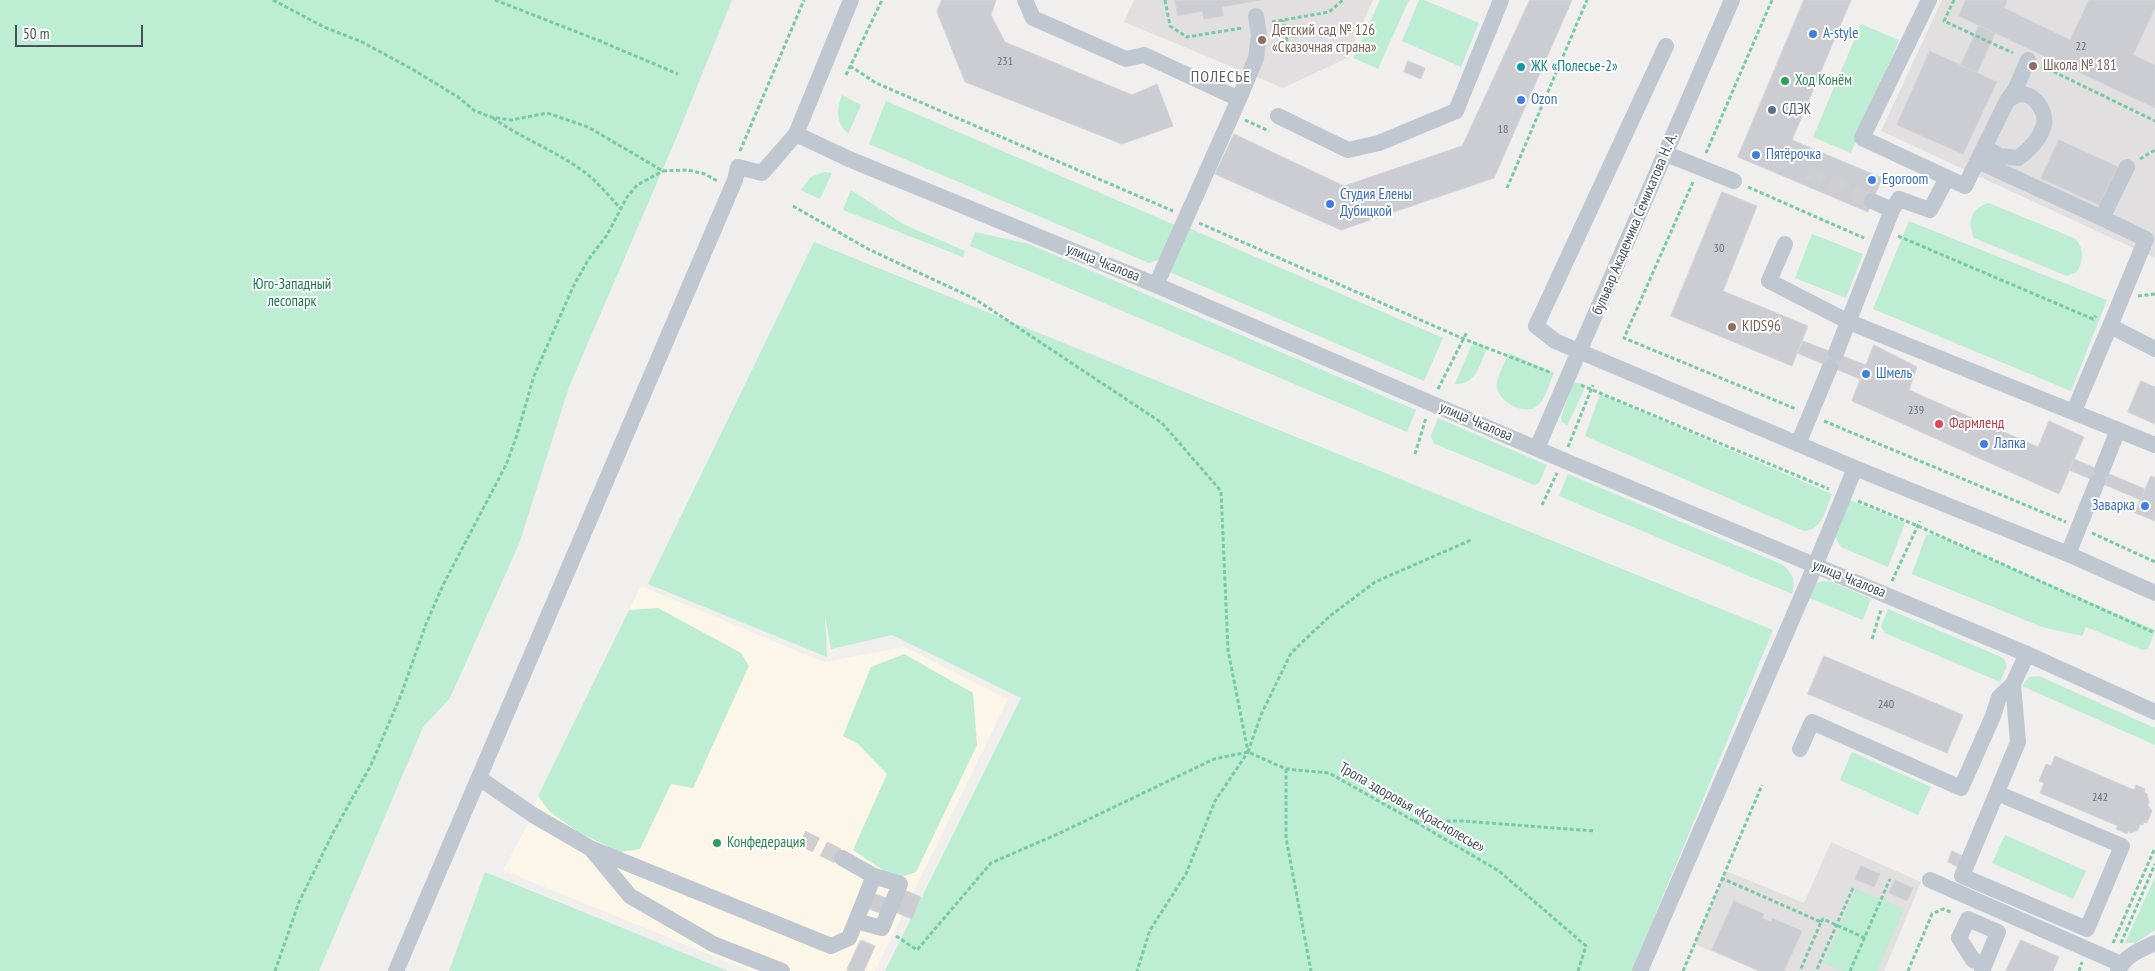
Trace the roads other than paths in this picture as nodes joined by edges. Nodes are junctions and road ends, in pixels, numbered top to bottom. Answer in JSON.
{"nodes":[{"id":1,"x":851,"y":0,"type":"edge"},
{"id":2,"x":1025,"y":0,"type":"edge"},
{"id":3,"x":1499,"y":0,"type":"edge"},
{"id":4,"x":1732,"y":0,"type":"edge"},
{"id":5,"x":1929,"y":0,"type":"edge"},
{"id":6,"x":1256,"y":20,"type":"road end"},
{"id":7,"x":1666,"y":46,"type":"dead end"},
{"id":8,"x":2028,"y":60,"type":"dead end"},
{"id":9,"x":1239,"y":99,"type":"junction"},
{"id":10,"x":2007,"y":101,"type":"junction"},
{"id":11,"x":1278,"y":116,"type":"dead end"},
{"id":12,"x":796,"y":134,"type":"junction"},
{"id":13,"x":1664,"y":153,"type":"junction"},
{"id":14,"x":1981,"y":154,"type":"junction"},
{"id":15,"x":2127,"y":167,"type":"dead end"},
{"id":16,"x":1947,"y":178,"type":"junction"},
{"id":17,"x":1734,"y":182,"type":"road end"},
{"id":18,"x":1872,"y":201,"type":"tunnel mouth"},
{"id":19,"x":1892,"y":210,"type":"junction"},
{"id":20,"x":2102,"y":218,"type":"junction"},
{"id":21,"x":1785,"y":244,"type":"dead end"},
{"id":22,"x":1156,"y":285,"type":"junction"},
{"id":23,"x":1849,"y":322,"type":"junction"},
{"id":24,"x":2110,"y":326,"type":"junction"},
{"id":25,"x":2155,"y":349,"type":"edge"},
{"id":26,"x":1581,"y":351,"type":"junction"},
{"id":27,"x":2074,"y":410,"type":"junction"},
{"id":28,"x":2118,"y":430,"type":"junction"},
{"id":29,"x":1798,"y":444,"type":"junction"},
{"id":30,"x":2155,"y":445,"type":"edge"},
{"id":31,"x":1537,"y":448,"type":"junction"},
{"id":32,"x":1855,"y":468,"type":"junction"},
{"id":33,"x":2068,"y":554,"type":"junction"},
{"id":34,"x":1816,"y":566,"type":"junction"},
{"id":35,"x":2155,"y":593,"type":"edge"},
{"id":36,"x":2027,"y":654,"type":"junction"},
{"id":37,"x":2013,"y":684,"type":"junction"},
{"id":38,"x":2155,"y":712,"type":"edge"},
{"id":39,"x":1800,"y":750,"type":"dead end"},
{"id":40,"x":479,"y":778,"type":"junction"},
{"id":41,"x":1996,"y":793,"type":"junction"},
{"id":42,"x":590,"y":848,"type":"junction"},
{"id":43,"x":842,"y":858,"type":"tunnel mouth"},
{"id":44,"x":874,"y":876,"type":"junction"},
{"id":45,"x":1930,"y":880,"type":"dead end"},
{"id":46,"x":856,"y":921,"type":"junction"},
{"id":47,"x":2155,"y":943,"type":"edge"},
{"id":48,"x":2115,"y":963,"type":"edge"},
{"id":49,"x":396,"y":971,"type":"edge"},
{"id":50,"x":782,"y":971,"type":"edge"},
{"id":51,"x":1640,"y":971,"type":"edge"}],
"edges":[{"from":1,"to":12,"type":"street"},
{"from":2,"to":9,"type":"street"},
{"from":3,"to":11,"type":"street"},
{"from":4,"to":13,"type":"street","name":"бульвар Академика Семихатова Н. А."},
{"from":5,"to":16,"type":"street"},
{"from":6,"to":9,"type":"street"},
{"from":7,"to":26,"type":"street"},
{"from":8,"to":10,"type":"street"},
{"from":9,"to":22,"type":"street"},
{"from":10,"to":14,"type":"street"},
{"from":10,"to":14,"type":"street"},
{"from":12,"to":22,"type":"street","name":"улица Чкалова"},
{"from":12,"to":40,"type":"street"},
{"from":13,"to":17,"type":"street"},
{"from":13,"to":26,"type":"street","name":"бульвар Академика Семихатова Н. А."},
{"from":14,"to":16,"type":"street"},
{"from":14,"to":20,"type":"street"},
{"from":15,"to":20,"type":"street"},
{"from":16,"to":19,"type":"street"},
{"from":18,"to":19,"type":"street"},
{"from":19,"to":23,"type":"street"},
{"from":20,"to":24,"type":"street"},
{"from":21,"to":23,"type":"street"},
{"from":22,"to":31,"type":"street","name":"улица Чкалова"},
{"from":23,"to":27,"type":"street"},
{"from":23,"to":29,"type":"street"},
{"from":24,"to":25,"type":"street"},
{"from":24,"to":27,"type":"street"},
{"from":26,"to":29,"type":"street"},
{"from":26,"to":31,"type":"street","name":"бульвар Академика Семихатова Н. А."},
{"from":27,"to":28,"type":"street"},
{"from":28,"to":30,"type":"street"},
{"from":28,"to":33,"type":"street"},
{"from":29,"to":32,"type":"street"},
{"from":31,"to":34,"type":"street","name":"улица Чкалова"},
{"from":32,"to":33,"type":"street"},
{"from":32,"to":34,"type":"street"},
{"from":33,"to":35,"type":"street"},
{"from":34,"to":36,"type":"street","name":"улица Чкалова"},
{"from":34,"to":51,"type":"street"},
{"from":36,"to":37,"type":"street"},
{"from":36,"to":38,"type":"street","name":"улица Чкалова"},
{"from":37,"to":39,"type":"street"},
{"from":37,"to":41,"type":"street"},
{"from":40,"to":42,"type":"street"},
{"from":40,"to":49,"type":"street"},
{"from":41,"to":41,"type":"street"},
{"from":42,"to":46,"type":"street"},
{"from":42,"to":50,"type":"street"},
{"from":43,"to":44,"type":"street"},
{"from":44,"to":46,"type":"street"},
{"from":44,"to":46,"type":"street"},
{"from":45,"to":48,"type":"street"},
{"from":47,"to":48,"type":"street"}]}
